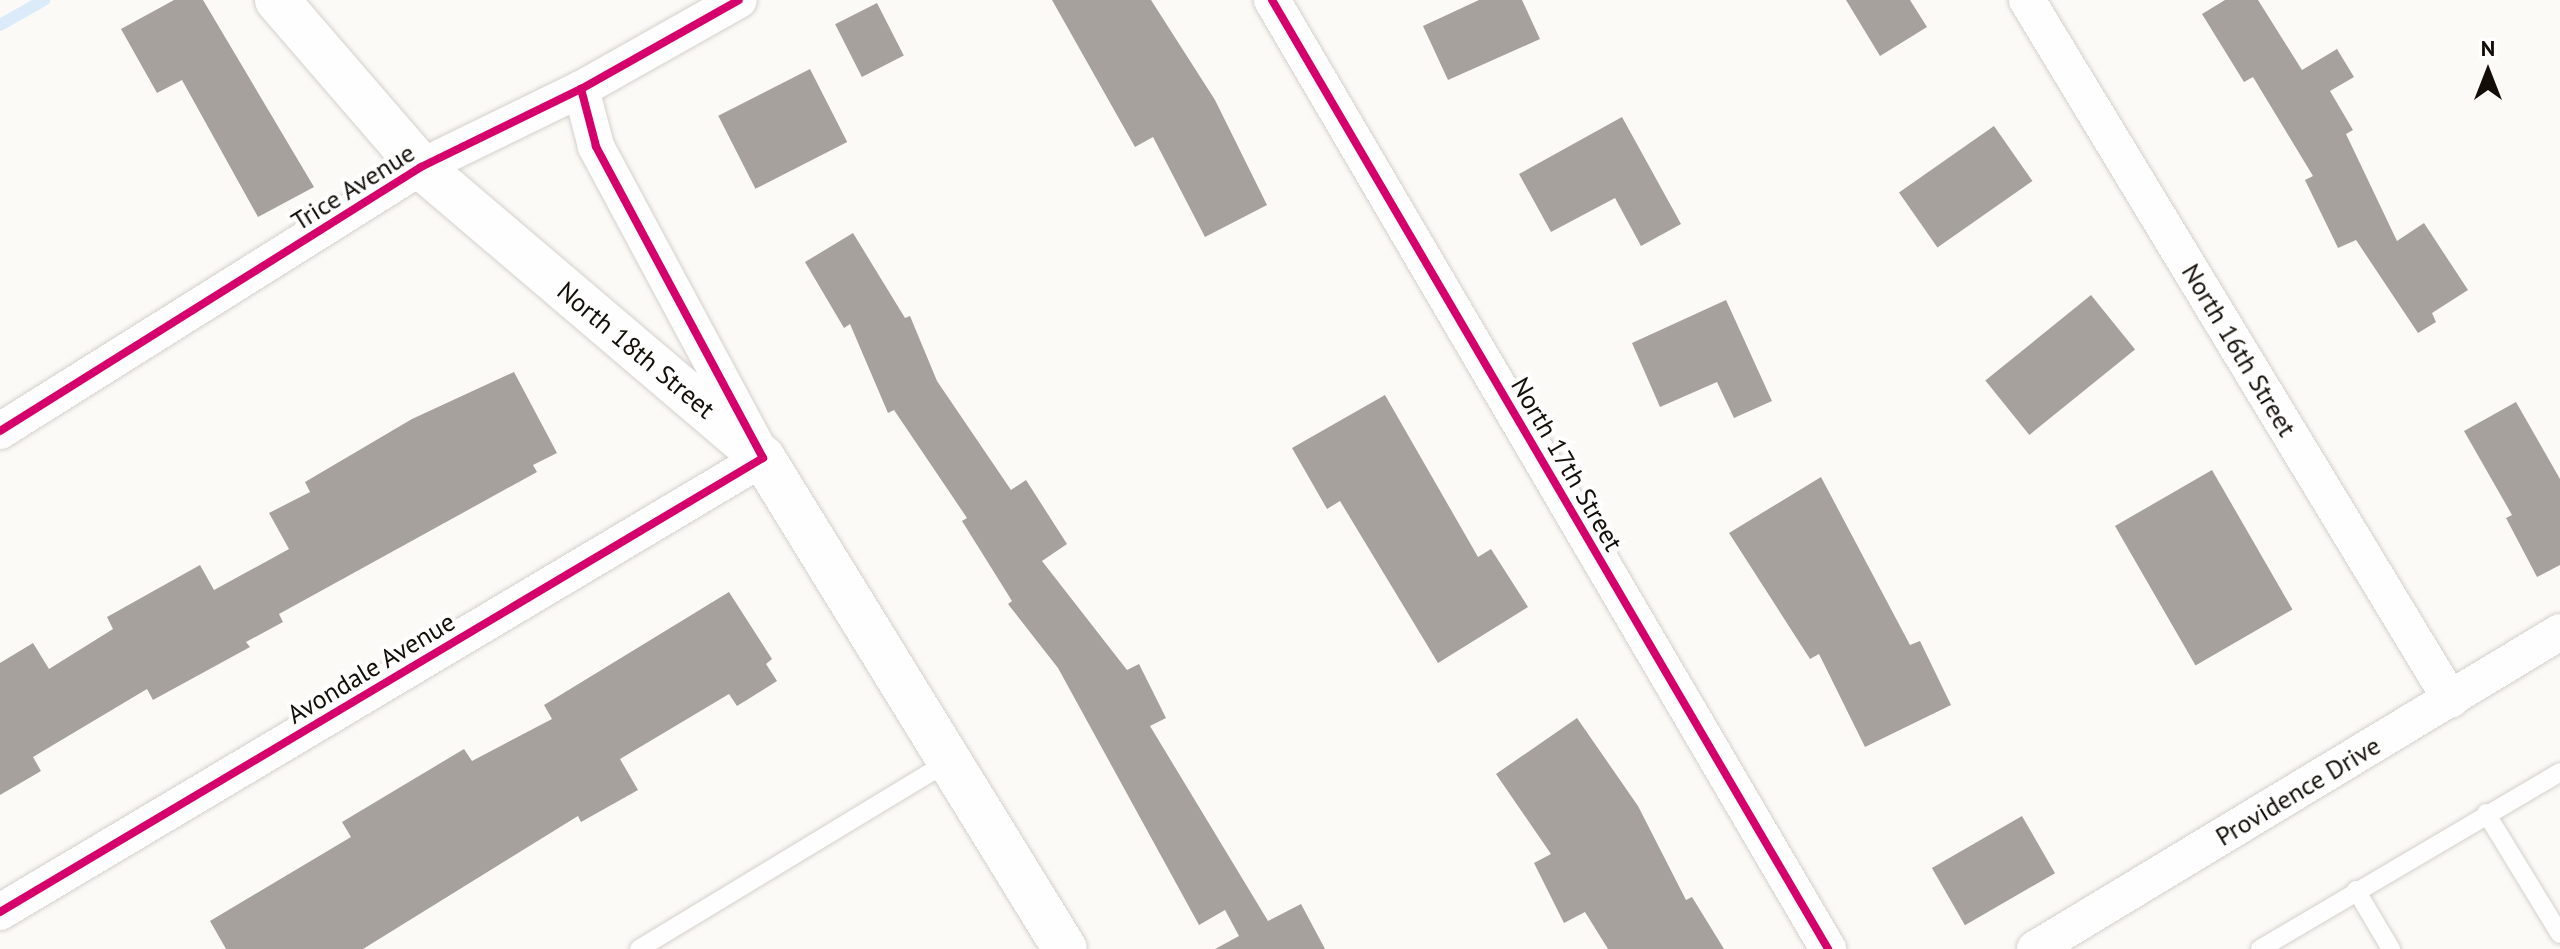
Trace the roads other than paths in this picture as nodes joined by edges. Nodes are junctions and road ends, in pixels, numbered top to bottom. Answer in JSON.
{"nodes":[{"id":1,"x":277,"y":0,"type":"edge"},
{"id":2,"x":739,"y":0,"type":"edge"},
{"id":3,"x":1272,"y":0,"type":"edge"},
{"id":4,"x":2027,"y":0,"type":"edge"},
{"id":5,"x":581,"y":89,"type":"junction"},
{"id":6,"x":421,"y":167,"type":"junction"},
{"id":7,"x":0,"y":431,"type":"edge"},
{"id":8,"x":763,"y":458,"type":"junction"},
{"id":9,"x":2560,"y":632,"type":"edge"},
{"id":10,"x":2451,"y":700,"type":"junction"},
{"id":11,"x":949,"y":761,"type":"junction"},
{"id":12,"x":2560,"y":772,"type":"edge"},
{"id":13,"x":2486,"y":813,"type":"junction"},
{"id":14,"x":2356,"y":890,"type":"junction"},
{"id":15,"x":0,"y":912,"type":"edge"},
{"id":16,"x":2560,"y":934,"type":"edge"},
{"id":17,"x":639,"y":949,"type":"edge"},
{"id":18,"x":1065,"y":949,"type":"edge"},
{"id":19,"x":1828,"y":949,"type":"edge"},
{"id":20,"x":2035,"y":949,"type":"edge"},
{"id":21,"x":2260,"y":949,"type":"edge"},
{"id":22,"x":2391,"y":949,"type":"edge"}],
"edges":[{"from":1,"to":6,"type":"main road","name":"North 18th Street"},
{"from":2,"to":5,"type":"street","name":"Trice Avenue"},
{"from":3,"to":19,"type":"street","name":"North 17th Street"},
{"from":4,"to":10,"type":"street","name":"North 16th Street"},
{"from":5,"to":6,"type":"street","name":"Trice Avenue"},
{"from":5,"to":8,"type":"street"},
{"from":6,"to":7,"type":"street","name":"Trice Avenue"},
{"from":6,"to":8,"type":"main road","name":"North 18th Street"},
{"from":8,"to":11,"type":"main road","name":"North 18th Street"},
{"from":8,"to":15,"type":"street","name":"Avondale Avenue"},
{"from":9,"to":10,"type":"street","name":"Providence Drive"},
{"from":10,"to":20,"type":"street","name":"Providence Drive"},
{"from":11,"to":17,"type":"lane"},
{"from":11,"to":18,"type":"main road","name":"North 18th Street"},
{"from":12,"to":13,"type":"lane"},
{"from":13,"to":14,"type":"lane"},
{"from":13,"to":16,"type":"lane"},
{"from":14,"to":21,"type":"lane"},
{"from":14,"to":22,"type":"lane"}]}
